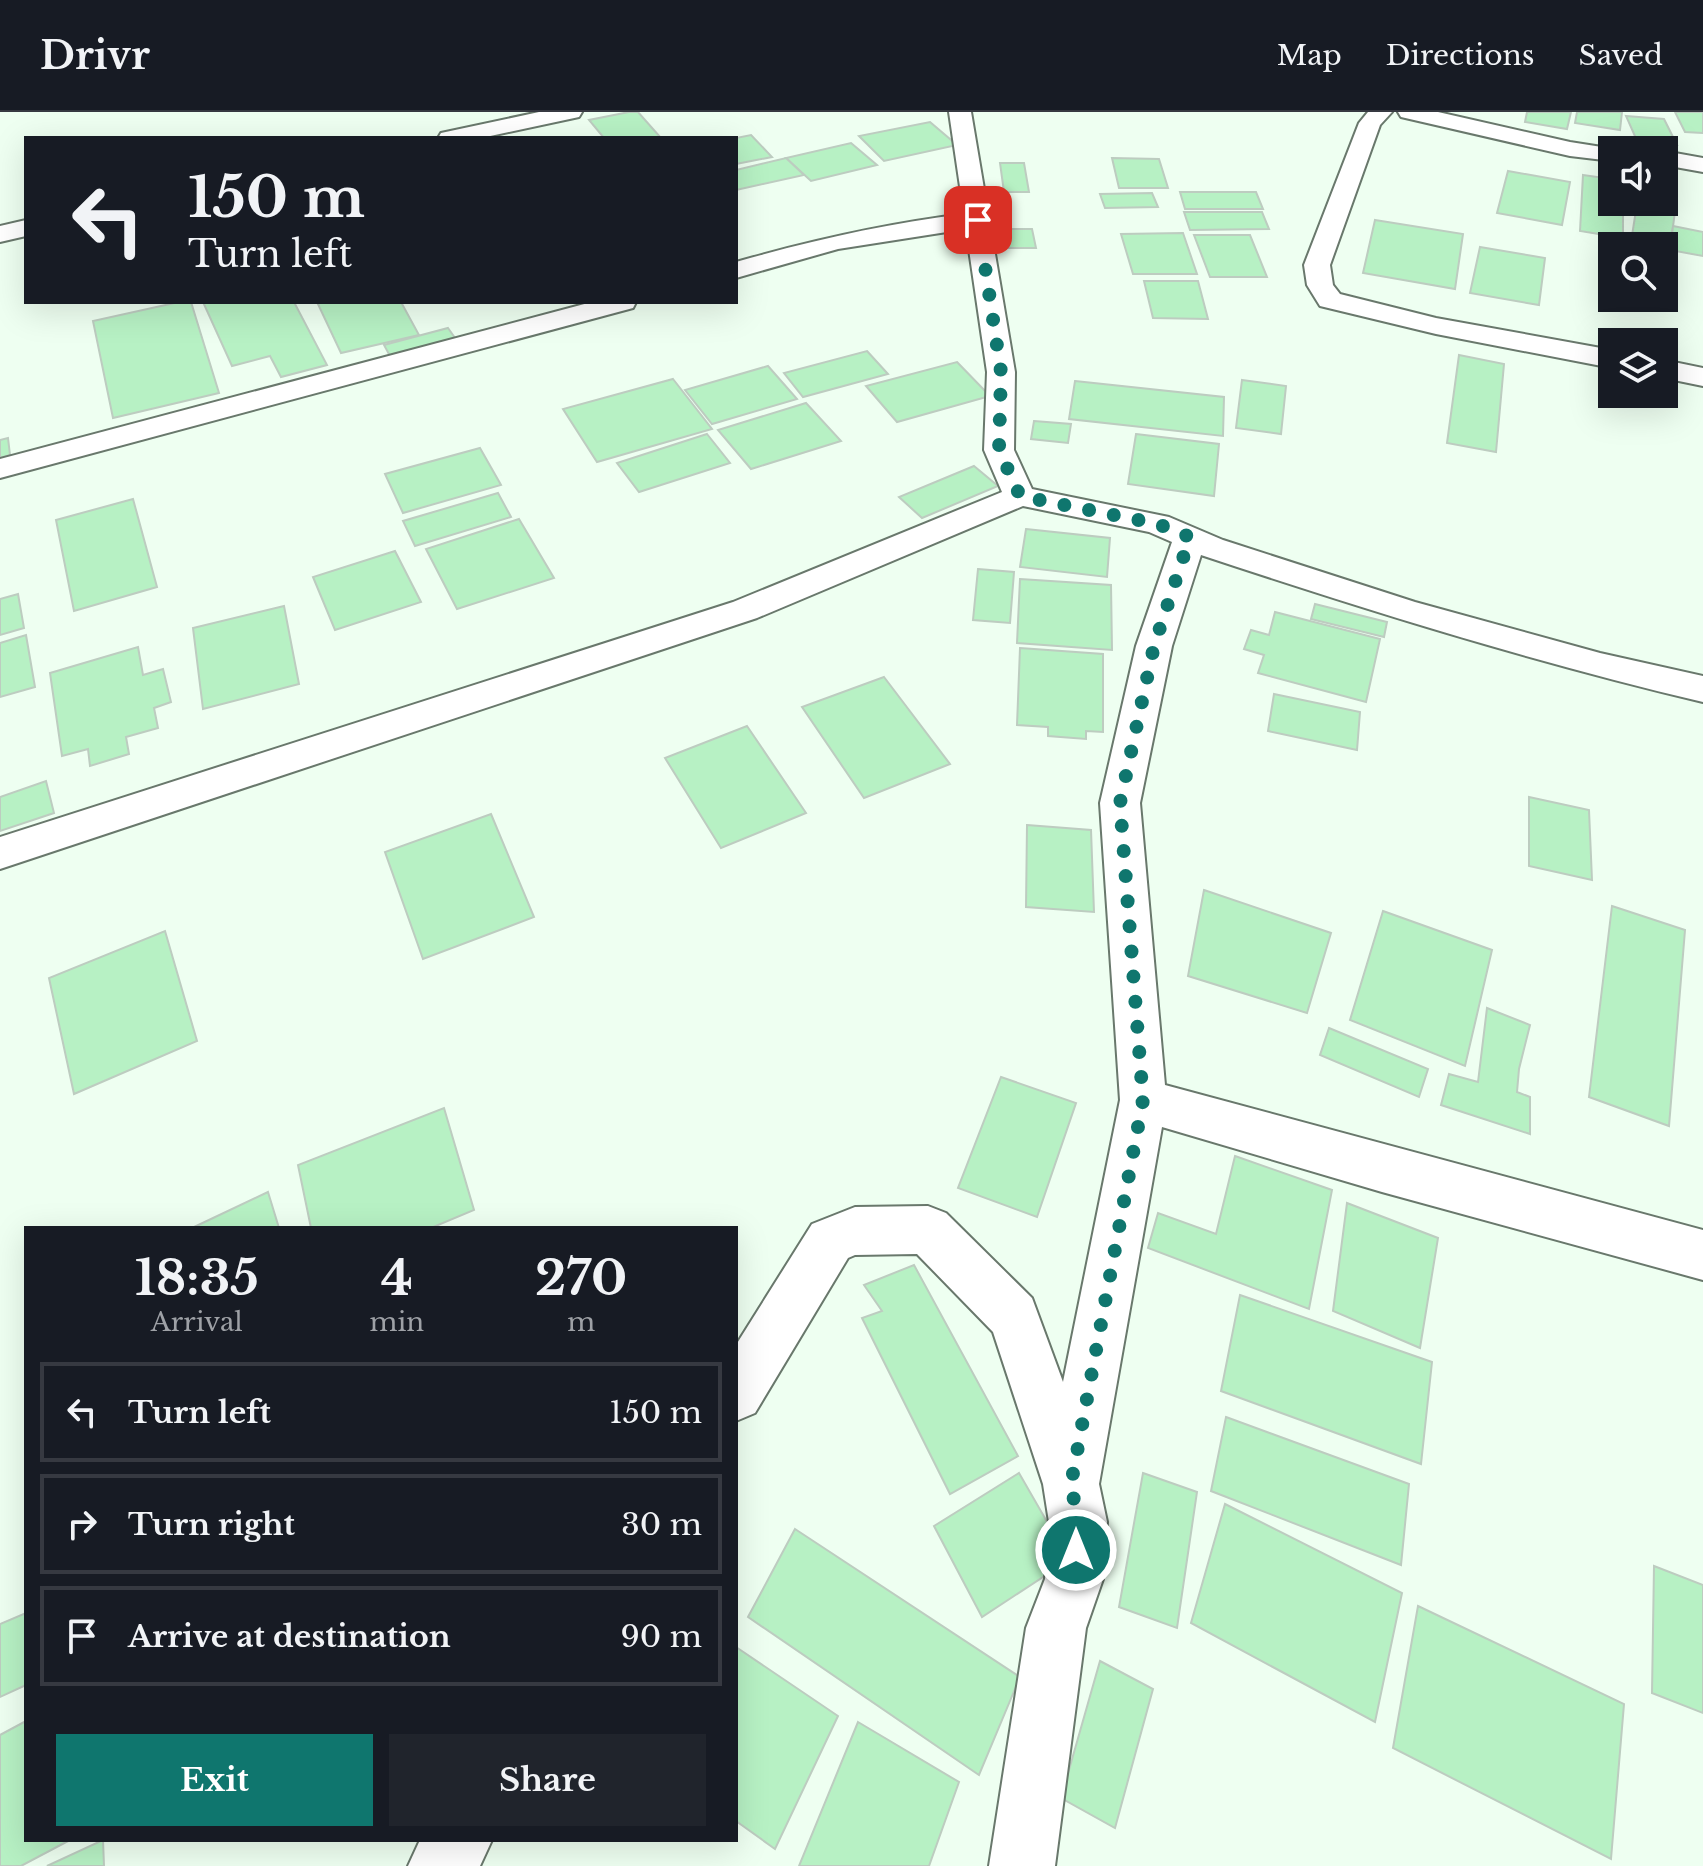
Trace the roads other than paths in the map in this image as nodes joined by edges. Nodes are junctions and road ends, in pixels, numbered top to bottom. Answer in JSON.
{"nodes":[{"id":1,"x":571,"y":112,"type":"edge"},
{"id":2,"x":960,"y":112,"type":"edge"},
{"id":3,"x":1411,"y":113,"type":"edge"},
{"id":4,"x":1375,"y":114,"type":"edge"},
{"id":5,"x":458,"y":136,"type":"edge"},
{"id":6,"x":1598,"y":152,"type":"edge"},
{"id":7,"x":1678,"y":161,"type":"edge"},
{"id":8,"x":1703,"y":165,"type":"edge"},
{"id":9,"x":978,"y":220,"type":"junction"},
{"id":10,"x":24,"y":228,"type":"edge"},
{"id":11,"x":0,"y":234,"type":"edge"},
{"id":12,"x":738,"y":269,"type":"edge"},
{"id":13,"x":616,"y":304,"type":"edge"},
{"id":14,"x":1598,"y":356,"type":"edge"},
{"id":15,"x":1678,"y":372,"type":"edge"},
{"id":16,"x":1703,"y":377,"type":"edge"},
{"id":17,"x":0,"y":469,"type":"edge"},
{"id":18,"x":1020,"y":496,"type":"junction"},
{"id":19,"x":1190,"y":537,"type":"junction"},
{"id":20,"x":1703,"y":689,"type":"edge"},
{"id":21,"x":0,"y":853,"type":"edge"},
{"id":22,"x":1143,"y":1100,"type":"junction"},
{"id":23,"x":1703,"y":1255,"type":"edge"},
{"id":24,"x":738,"y":1391,"type":"edge"},
{"id":25,"x":1071,"y":1484,"type":"junction"},
{"id":26,"x":458,"y":1842,"type":"edge"},
{"id":27,"x":441,"y":1866,"type":"edge"},
{"id":28,"x":1022,"y":1866,"type":"edge"}],
"edges":[{"from":1,"to":5,"type":"street"},
{"from":2,"to":9,"type":"street"},
{"from":3,"to":4,"type":"street"},
{"from":3,"to":6,"type":"street"},
{"from":4,"to":14,"type":"street"},
{"from":7,"to":8,"type":"street"},
{"from":9,"to":12,"type":"street"},
{"from":9,"to":18,"type":"street"},
{"from":10,"to":11,"type":"street"},
{"from":13,"to":17,"type":"street"},
{"from":15,"to":16,"type":"street"},
{"from":18,"to":19,"type":"street"},
{"from":18,"to":21,"type":"street"},
{"from":19,"to":20,"type":"street"},
{"from":19,"to":22,"type":"street"},
{"from":22,"to":23,"type":"street"},
{"from":22,"to":25,"type":"street"},
{"from":24,"to":25,"type":"street"},
{"from":25,"to":28,"type":"street"},
{"from":26,"to":27,"type":"street"}]}
